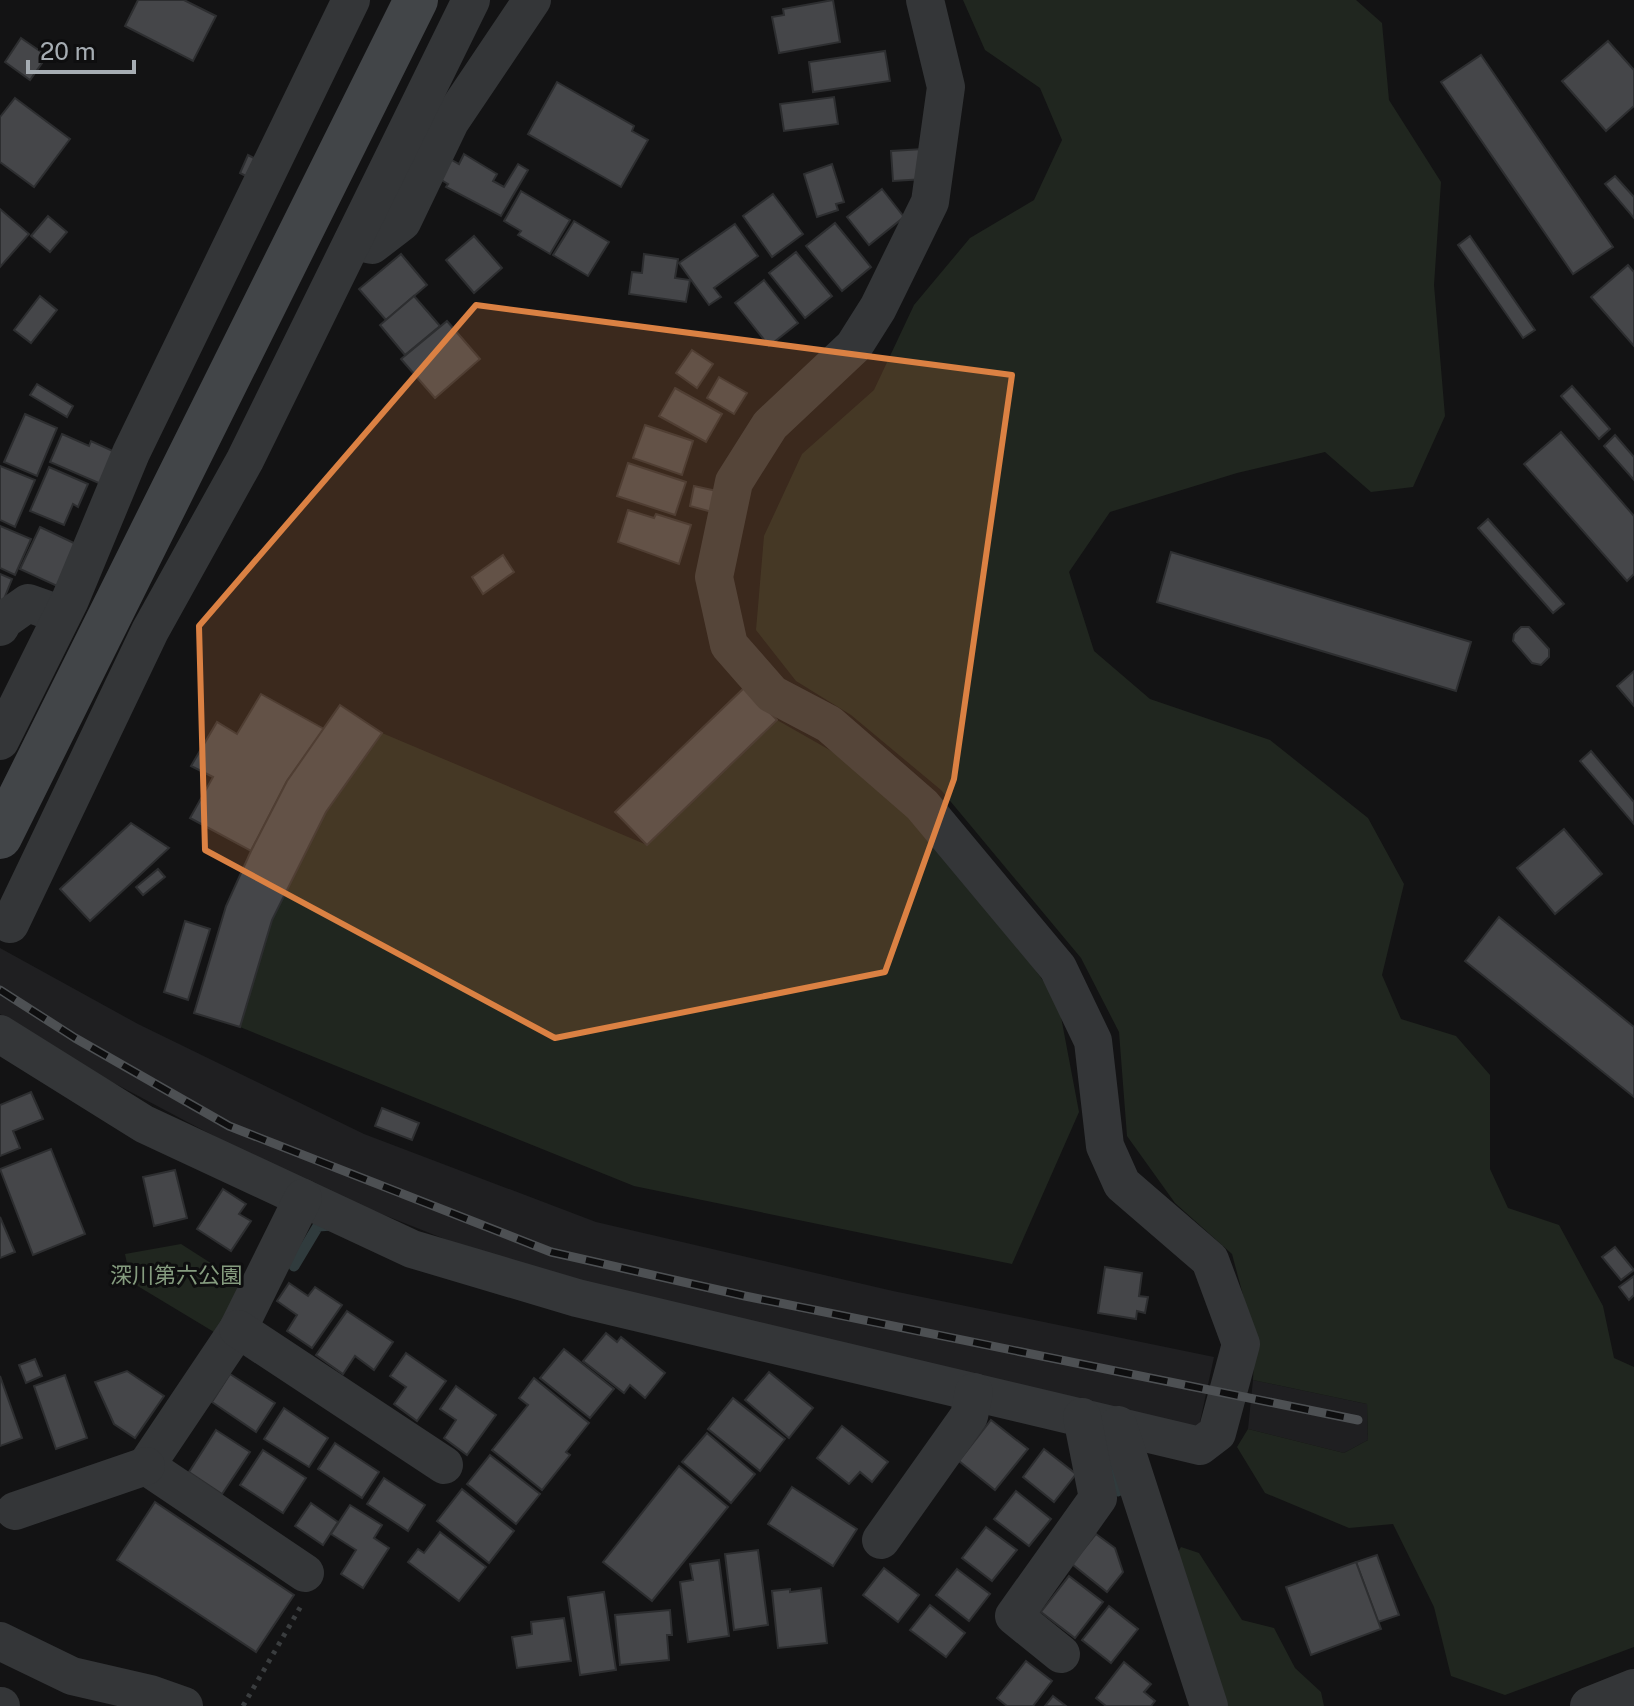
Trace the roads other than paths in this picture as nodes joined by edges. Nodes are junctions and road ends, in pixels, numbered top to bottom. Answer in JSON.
{"nodes":[{"id":1,"x":351,"y":0,"type":"edge"},
{"id":2,"x":416,"y":0,"type":"edge"},
{"id":3,"x":471,"y":0,"type":"edge"},
{"id":4,"x":532,"y":0,"type":"edge"},
{"id":5,"x":925,"y":0,"type":"edge"},
{"id":6,"x":353,"y":241,"type":"junction"},
{"id":7,"x":62,"y":615,"type":"junction"},
{"id":8,"x":0,"y":627,"type":"edge"},
{"id":9,"x":0,"y":741,"type":"edge"},
{"id":10,"x":0,"y":837,"type":"edge"},
{"id":11,"x":10,"y":924,"type":"dead end"},
{"id":12,"x":0,"y":1034,"type":"edge"},
{"id":13,"x":303,"y":1198,"type":"junction"},
{"id":14,"x":238,"y":1329,"type":"junction"},
{"id":15,"x":974,"y":1392,"type":"junction"},
{"id":16,"x":1100,"y":1421,"type":"junction"},
{"id":17,"x":444,"y":1465,"type":"dead end"},
{"id":18,"x":146,"y":1466,"type":"junction"},
{"id":19,"x":15,"y":1511,"type":"dead end"},
{"id":20,"x":881,"y":1540,"type":"dead end"},
{"id":21,"x":305,"y":1573,"type":"dead end"},
{"id":22,"x":0,"y":1641,"type":"edge"},
{"id":23,"x":1061,"y":1654,"type":"dead end"},
{"id":24,"x":1634,"y":1688,"type":"edge"},
{"id":25,"x":184,"y":1706,"type":"edge"},
{"id":26,"x":1209,"y":1706,"type":"edge"},
{"id":27,"x":1589,"y":1706,"type":"edge"}],
"edges":[{"from":1,"to":7,"type":"street"},
{"from":2,"to":10,"type":"street"},
{"from":3,"to":6,"type":"street"},
{"from":4,"to":6,"type":"street"},
{"from":5,"to":16,"type":"street"},
{"from":6,"to":11,"type":"street"},
{"from":7,"to":8,"type":"street"},
{"from":7,"to":9,"type":"street"},
{"from":12,"to":13,"type":"street"},
{"from":13,"to":14,"type":"street"},
{"from":13,"to":15,"type":"street"},
{"from":14,"to":17,"type":"street"},
{"from":14,"to":18,"type":"street"},
{"from":15,"to":16,"type":"street"},
{"from":15,"to":20,"type":"street"},
{"from":16,"to":23,"type":"street"},
{"from":16,"to":26,"type":"street"},
{"from":18,"to":19,"type":"street"},
{"from":18,"to":21,"type":"street"},
{"from":22,"to":25,"type":"street"},
{"from":24,"to":27,"type":"street"}]}
